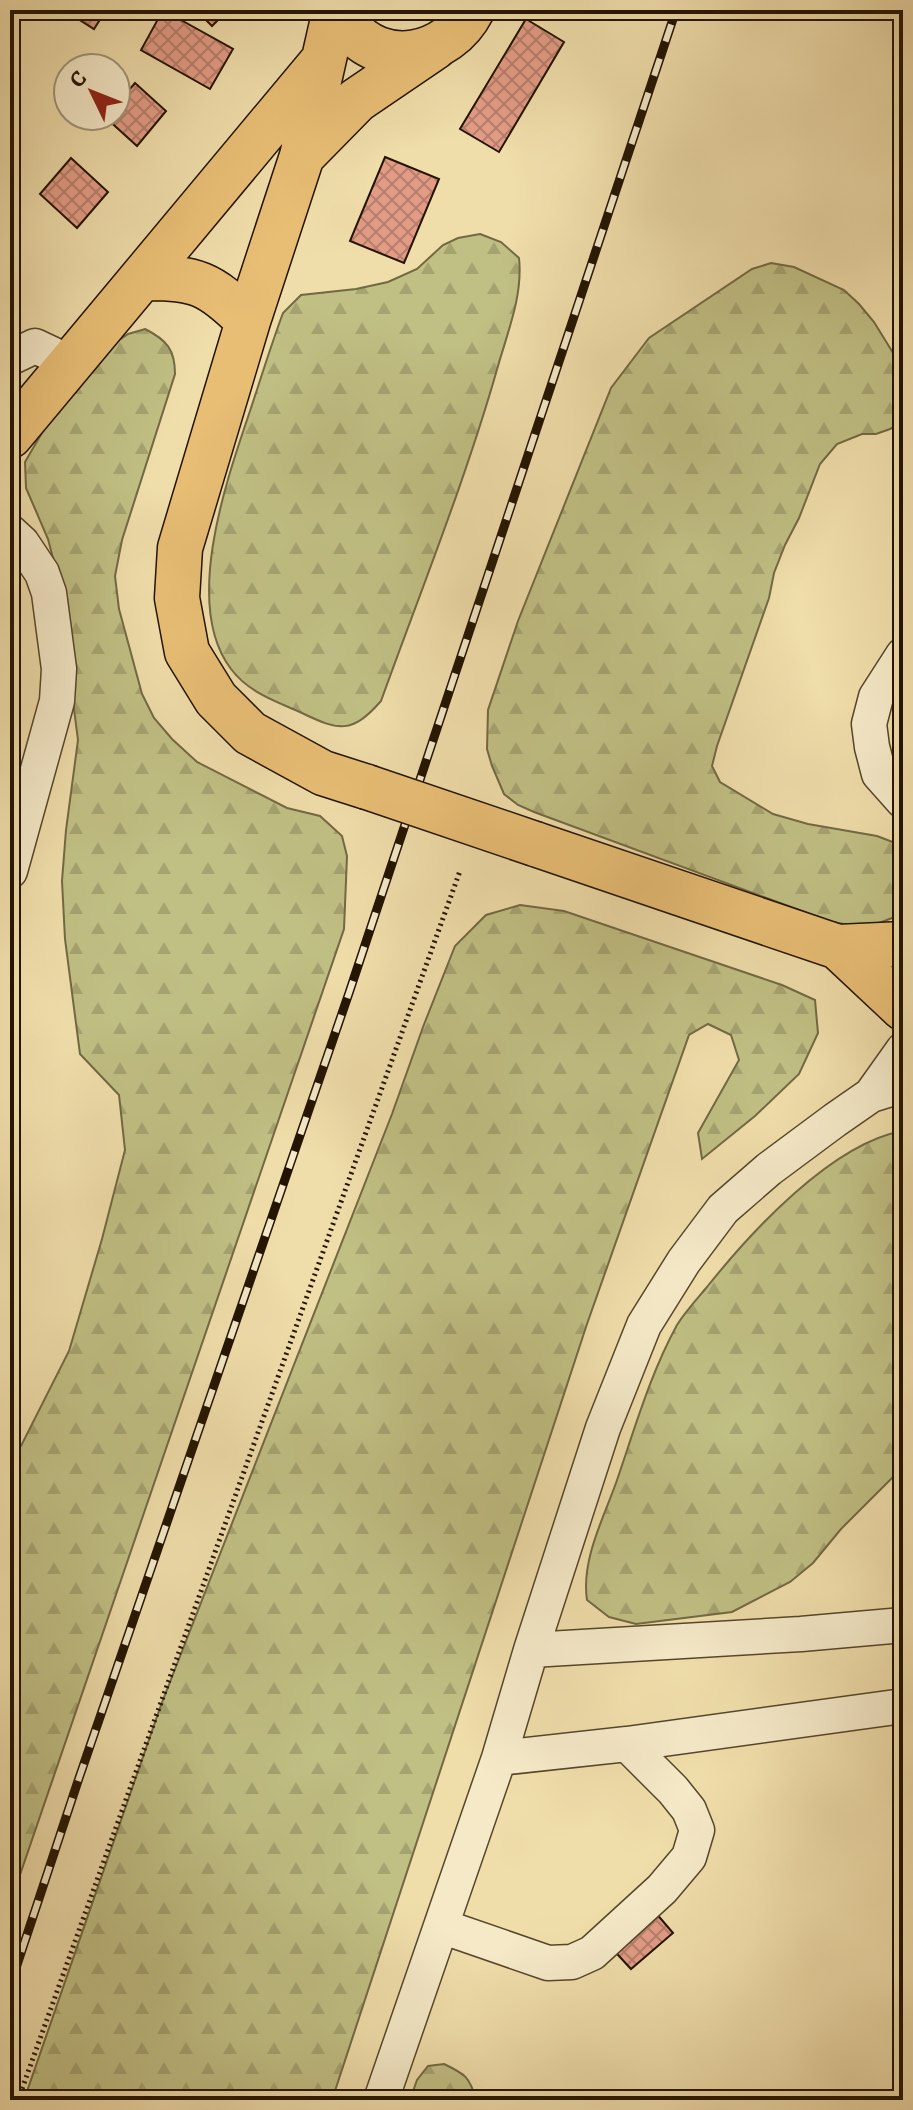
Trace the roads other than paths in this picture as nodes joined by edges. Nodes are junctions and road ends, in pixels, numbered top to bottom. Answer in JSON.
{"nodes":[{"id":1,"x":337,"y":10,"type":"edge"},
{"id":2,"x":472,"y":10,"type":"edge"},
{"id":3,"x":435,"y":47,"type":"junction"},
{"id":4,"x":324,"y":59,"type":"junction"},
{"id":5,"x":302,"y":156,"type":"junction"},
{"id":6,"x":142,"y":278,"type":"junction"},
{"id":7,"x":248,"y":321,"type":"junction"},
{"id":8,"x":10,"y":358,"type":"edge"},
{"id":9,"x":71,"y":363,"type":"junction"},
{"id":10,"x":10,"y":436,"type":"edge"},
{"id":11,"x":10,"y":532,"type":"edge"},
{"id":12,"x":903,"y":655,"type":"edge"},
{"id":13,"x":903,"y":801,"type":"edge"},
{"id":14,"x":10,"y":871,"type":"edge"},
{"id":15,"x":903,"y":944,"type":"edge"},
{"id":16,"x":838,"y":947,"type":"junction"},
{"id":17,"x":903,"y":1008,"type":"edge"},
{"id":18,"x":903,"y":1050,"type":"edge"},
{"id":19,"x":887,"y":1090,"type":"edge"},
{"id":20,"x":903,"y":1625,"type":"edge"},
{"id":21,"x":531,"y":1650,"type":"junction"},
{"id":22,"x":903,"y":1706,"type":"edge"},
{"id":23,"x":627,"y":1744,"type":"junction"},
{"id":24,"x":499,"y":1758,"type":"junction"},
{"id":25,"x":441,"y":1926,"type":"junction"},
{"id":26,"x":381,"y":2100,"type":"edge"}],
"edges":[{"from":1,"to":3,"type":"main road"},
{"from":1,"to":4,"type":"main road"},
{"from":2,"to":3,"type":"main road"},
{"from":3,"to":5,"type":"main road"},
{"from":4,"to":5,"type":"main road"},
{"from":4,"to":6,"type":"main road"},
{"from":5,"to":7,"type":"main road"},
{"from":6,"to":7,"type":"main road"},
{"from":6,"to":9,"type":"main road"},
{"from":7,"to":16,"type":"main road","bridge":true},
{"from":8,"to":9,"type":"street"},
{"from":9,"to":10,"type":"main road"},
{"from":11,"to":14,"type":"street"},
{"from":12,"to":13,"type":"street"},
{"from":15,"to":16,"type":"main road"},
{"from":16,"to":17,"type":"main road"},
{"from":18,"to":19,"type":"street"},
{"from":19,"to":21,"type":"street"},
{"from":20,"to":21,"type":"street"},
{"from":21,"to":24,"type":"street"},
{"from":22,"to":23,"type":"street"},
{"from":23,"to":24,"type":"street"},
{"from":23,"to":25,"type":"street"},
{"from":24,"to":25,"type":"street"},
{"from":25,"to":26,"type":"street"}]}
